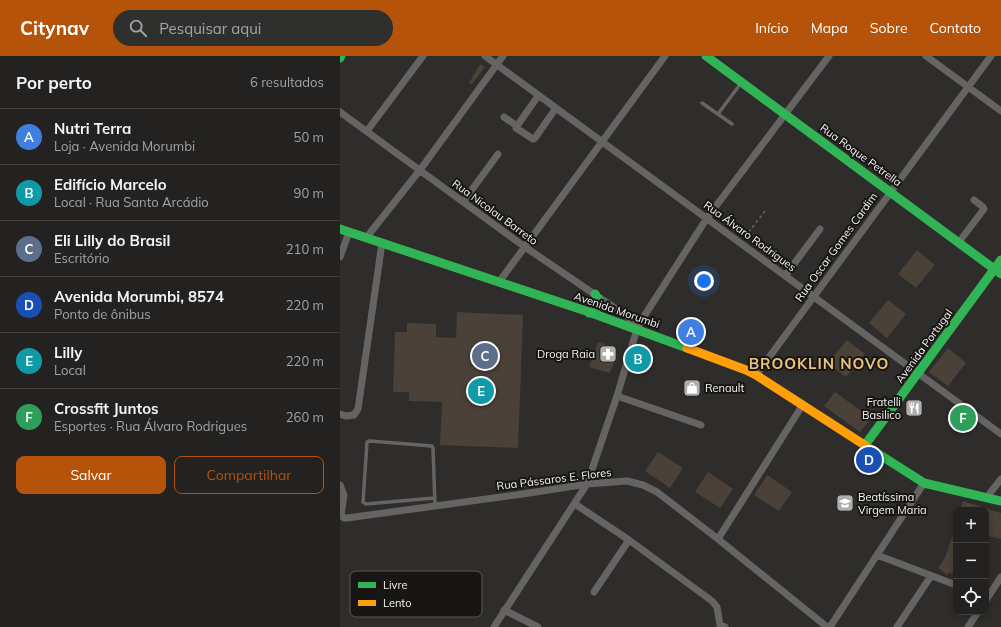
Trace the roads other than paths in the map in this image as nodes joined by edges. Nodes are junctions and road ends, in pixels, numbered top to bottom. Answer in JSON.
{"nodes":[{"id":1,"x":423,"y":56,"type":"edge"},
{"id":2,"x":485,"y":56,"type":"edge"},
{"id":3,"x":503,"y":56,"type":"edge"},
{"id":4,"x":665,"y":56,"type":"edge"},
{"id":5,"x":706,"y":56,"type":"edge"},
{"id":6,"x":829,"y":56,"type":"edge"},
{"id":7,"x":926,"y":56,"type":"edge"},
{"id":8,"x":991,"y":56,"type":"edge"},
{"id":9,"x":496,"y":64,"type":"junction"},
{"id":10,"x":741,"y":82,"type":"junction"},
{"id":11,"x":968,"y":87,"type":"junction"},
{"id":12,"x":538,"y":96,"type":"junction"},
{"id":13,"x":702,"y":104,"type":"dead end"},
{"id":14,"x":556,"y":108,"type":"junction"},
{"id":15,"x":1001,"y":111,"type":"edge"},
{"id":16,"x":340,"y":112,"type":"edge"},
{"id":17,"x":718,"y":114,"type":"junction"},
{"id":18,"x":785,"y":114,"type":"junction"},
{"id":19,"x":504,"y":117,"type":"dead end"},
{"id":20,"x":732,"y":124,"type":"dead end"},
{"id":21,"x":517,"y":126,"type":"junction"},
{"id":22,"x":367,"y":131,"type":"junction"},
{"id":23,"x":602,"y":141,"type":"junction"},
{"id":24,"x":498,"y":154,"type":"dead end"},
{"id":25,"x":420,"y":170,"type":"junction"},
{"id":26,"x":890,"y":192,"type":"junction"},
{"id":27,"x":974,"y":200,"type":"dead end"},
{"id":28,"x":463,"y":202,"type":"junction"},
{"id":29,"x":706,"y":218,"type":"junction"},
{"id":30,"x":820,"y":229,"type":"dead end"},
{"id":31,"x":344,"y":230,"type":"edge"},
{"id":32,"x":366,"y":238,"type":"junction"},
{"id":33,"x":959,"y":242,"type":"junction"},
{"id":34,"x":382,"y":243,"type":"junction"},
{"id":35,"x":525,"y":247,"type":"junction"},
{"id":36,"x":340,"y":257,"type":"edge"},
{"id":37,"x":1001,"y":260,"type":"edge"},
{"id":38,"x":998,"y":271,"type":"edge"},
{"id":39,"x":785,"y":276,"type":"junction"},
{"id":40,"x":499,"y":282,"type":"junction"},
{"id":41,"x":595,"y":294,"type":"junction"},
{"id":42,"x":813,"y":297,"type":"junction"},
{"id":43,"x":589,"y":313,"type":"junction"},
{"id":44,"x":637,"y":329,"type":"junction"},
{"id":45,"x":918,"y":374,"type":"junction"},
{"id":46,"x":756,"y":375,"type":"junction"},
{"id":47,"x":617,"y":396,"type":"junction"},
{"id":48,"x":802,"y":406,"type":"junction"},
{"id":49,"x":340,"y":414,"type":"edge"},
{"id":50,"x":701,"y":425,"type":"dead end"},
{"id":51,"x":1001,"y":434,"type":"edge"},
{"id":52,"x":865,"y":446,"type":"junction"},
{"id":53,"x":1001,"y":479,"type":"edge"},
{"id":54,"x":924,"y":483,"type":"junction"},
{"id":55,"x":587,"y":484,"type":"junction"},
{"id":56,"x":340,"y":485,"type":"edge"},
{"id":57,"x":434,"y":498,"type":"junction"},
{"id":58,"x":987,"y":498,"type":"junction"},
{"id":59,"x":1001,"y":501,"type":"edge"},
{"id":60,"x":575,"y":504,"type":"junction"},
{"id":61,"x":435,"y":506,"type":"junction"},
{"id":62,"x":718,"y":539,"type":"junction"},
{"id":63,"x":629,"y":540,"type":"junction"},
{"id":64,"x":877,"y":555,"type":"junction"},
{"id":65,"x":932,"y":576,"type":"junction"},
{"id":66,"x":1001,"y":577,"type":"edge"},
{"id":67,"x":953,"y":584,"type":"edge"},
{"id":68,"x":594,"y":592,"type":"dead end"},
{"id":69,"x":989,"y":594,"type":"edge"},
{"id":70,"x":504,"y":610,"type":"junction"},
{"id":71,"x":976,"y":615,"type":"edge"},
{"id":72,"x":721,"y":626,"type":"edge"},
{"id":73,"x":494,"y":627,"type":"edge"},
{"id":74,"x":538,"y":627,"type":"edge"},
{"id":75,"x":827,"y":627,"type":"edge"},
{"id":76,"x":830,"y":627,"type":"edge"},
{"id":77,"x":898,"y":627,"type":"edge"},
{"id":78,"x":968,"y":627,"type":"edge"}],
"edges":[{"from":1,"to":22,"type":"street"},
{"from":2,"to":9,"type":"street","name":"Rua Álvaro Rodrigues"},
{"from":3,"to":9,"type":"street"},
{"from":4,"to":23,"type":"street"},
{"from":5,"to":10,"type":"street","name":"Rua Roque Petrella"},
{"from":6,"to":18,"type":"street"},
{"from":7,"to":11,"type":"street"},
{"from":8,"to":11,"type":"street","name":"Rua Oscar Gomes Cardim"},
{"from":9,"to":12,"type":"street","name":"Rua Álvaro Rodrigues"},
{"from":9,"to":25,"type":"street"},
{"from":10,"to":17,"type":"lane"},
{"from":10,"to":18,"type":"street","name":"Rua Roque Petrella"},
{"from":11,"to":15,"type":"street"},
{"from":11,"to":26,"type":"street","name":"Rua Oscar Gomes Cardim"},
{"from":12,"to":14,"type":"street","name":"Rua Álvaro Rodrigues"},
{"from":12,"to":21,"type":"street"},
{"from":13,"to":17,"type":"lane"},
{"from":14,"to":21,"type":"street"},
{"from":14,"to":23,"type":"street","name":"Rua Álvaro Rodrigues"},
{"from":16,"to":22,"type":"street","name":"Rua Nicolau Barreto"},
{"from":17,"to":20,"type":"lane"},
{"from":18,"to":26,"type":"street","name":"Rua Roque Petrella"},
{"from":18,"to":29,"type":"street"},
{"from":19,"to":21,"type":"street"},
{"from":22,"to":25,"type":"street","name":"Rua Nicolau Barreto"},
{"from":23,"to":29,"type":"street","name":"Rua Álvaro Rodrigues"},
{"from":23,"to":35,"type":"street"},
{"from":24,"to":28,"type":"street"},
{"from":25,"to":28,"type":"street","name":"Rua Nicolau Barreto"},
{"from":25,"to":32,"type":"street"},
{"from":26,"to":33,"type":"street","name":"Rua Roque Petrella"},
{"from":26,"to":42,"type":"street","name":"Rua Oscar Gomes Cardim"},
{"from":27,"to":33,"type":"street"},
{"from":28,"to":35,"type":"street","name":"Rua Nicolau Barreto"},
{"from":29,"to":39,"type":"street","name":"Rua Álvaro Rodrigues"},
{"from":29,"to":44,"type":"street"},
{"from":30,"to":39,"type":"street"},
{"from":31,"to":32,"type":"street","name":"Avenida Morumbi"},
{"from":31,"to":36,"type":"street"},
{"from":32,"to":34,"type":"street","name":"Avenida Morumbi"},
{"from":33,"to":38,"type":"street","name":"Rua Roque Petrella"},
{"from":34,"to":40,"type":"street","name":"Avenida Morumbi"},
{"from":34,"to":49,"type":"street"},
{"from":35,"to":40,"type":"street"},
{"from":35,"to":41,"type":"street","name":"Rua Nicolau Barreto"},
{"from":37,"to":38,"type":"street","name":"Avenida Portugal"},
{"from":38,"to":45,"type":"street","name":"Avenida Portugal"},
{"from":39,"to":42,"type":"street","name":"Rua Álvaro Rodrigues"},
{"from":40,"to":43,"type":"street","name":"Avenida Morumbi"},
{"from":41,"to":43,"type":"street"},
{"from":41,"to":44,"type":"street","name":"Rua Nicolau Barreto"},
{"from":42,"to":45,"type":"street","name":"Rua Álvaro Rodrigues"},
{"from":42,"to":46,"type":"street","name":"Rua Oscar Gomes Cardim"},
{"from":43,"to":44,"type":"street","name":"Avenida Morumbi"},
{"from":44,"to":46,"type":"street","name":"Avenida Morumbi"},
{"from":44,"to":47,"type":"street"},
{"from":45,"to":51,"type":"street","name":"Rua Álvaro Rodrigues"},
{"from":45,"to":52,"type":"street","name":"Avenida Portugal"},
{"from":46,"to":48,"type":"street","name":"Avenida Morumbi"},
{"from":47,"to":50,"type":"street"},
{"from":47,"to":55,"type":"street"},
{"from":48,"to":52,"type":"street","name":"Avenida Morumbi"},
{"from":48,"to":62,"type":"street"},
{"from":52,"to":54,"type":"street","name":"Avenida Morumbi"},
{"from":53,"to":58,"type":"street"},
{"from":54,"to":58,"type":"street","name":"Avenida Morumbi"},
{"from":54,"to":64,"type":"street"},
{"from":55,"to":60,"type":"street"},
{"from":55,"to":61,"type":"street","name":"Rua Pássaros E. Flores"},
{"from":55,"to":62,"type":"street","name":"Rua Pássaros E. Flores"},
{"from":56,"to":61,"type":"street","name":"Rua Pássaros E. Flores"},
{"from":57,"to":57,"type":"lane"},
{"from":57,"to":61,"type":"lane"},
{"from":58,"to":59,"type":"street","name":"Avenida Morumbi"},
{"from":60,"to":63,"type":"street"},
{"from":60,"to":70,"type":"street"},
{"from":62,"to":75,"type":"street","name":"Rua Pássaros E. Flores"},
{"from":63,"to":68,"type":"street"},
{"from":63,"to":72,"type":"street"},
{"from":64,"to":65,"type":"street"},
{"from":64,"to":76,"type":"street"},
{"from":65,"to":67,"type":"street"},
{"from":65,"to":77,"type":"street"},
{"from":66,"to":69,"type":"street"},
{"from":70,"to":73,"type":"street"},
{"from":70,"to":74,"type":"street"},
{"from":71,"to":78,"type":"street"}]}
